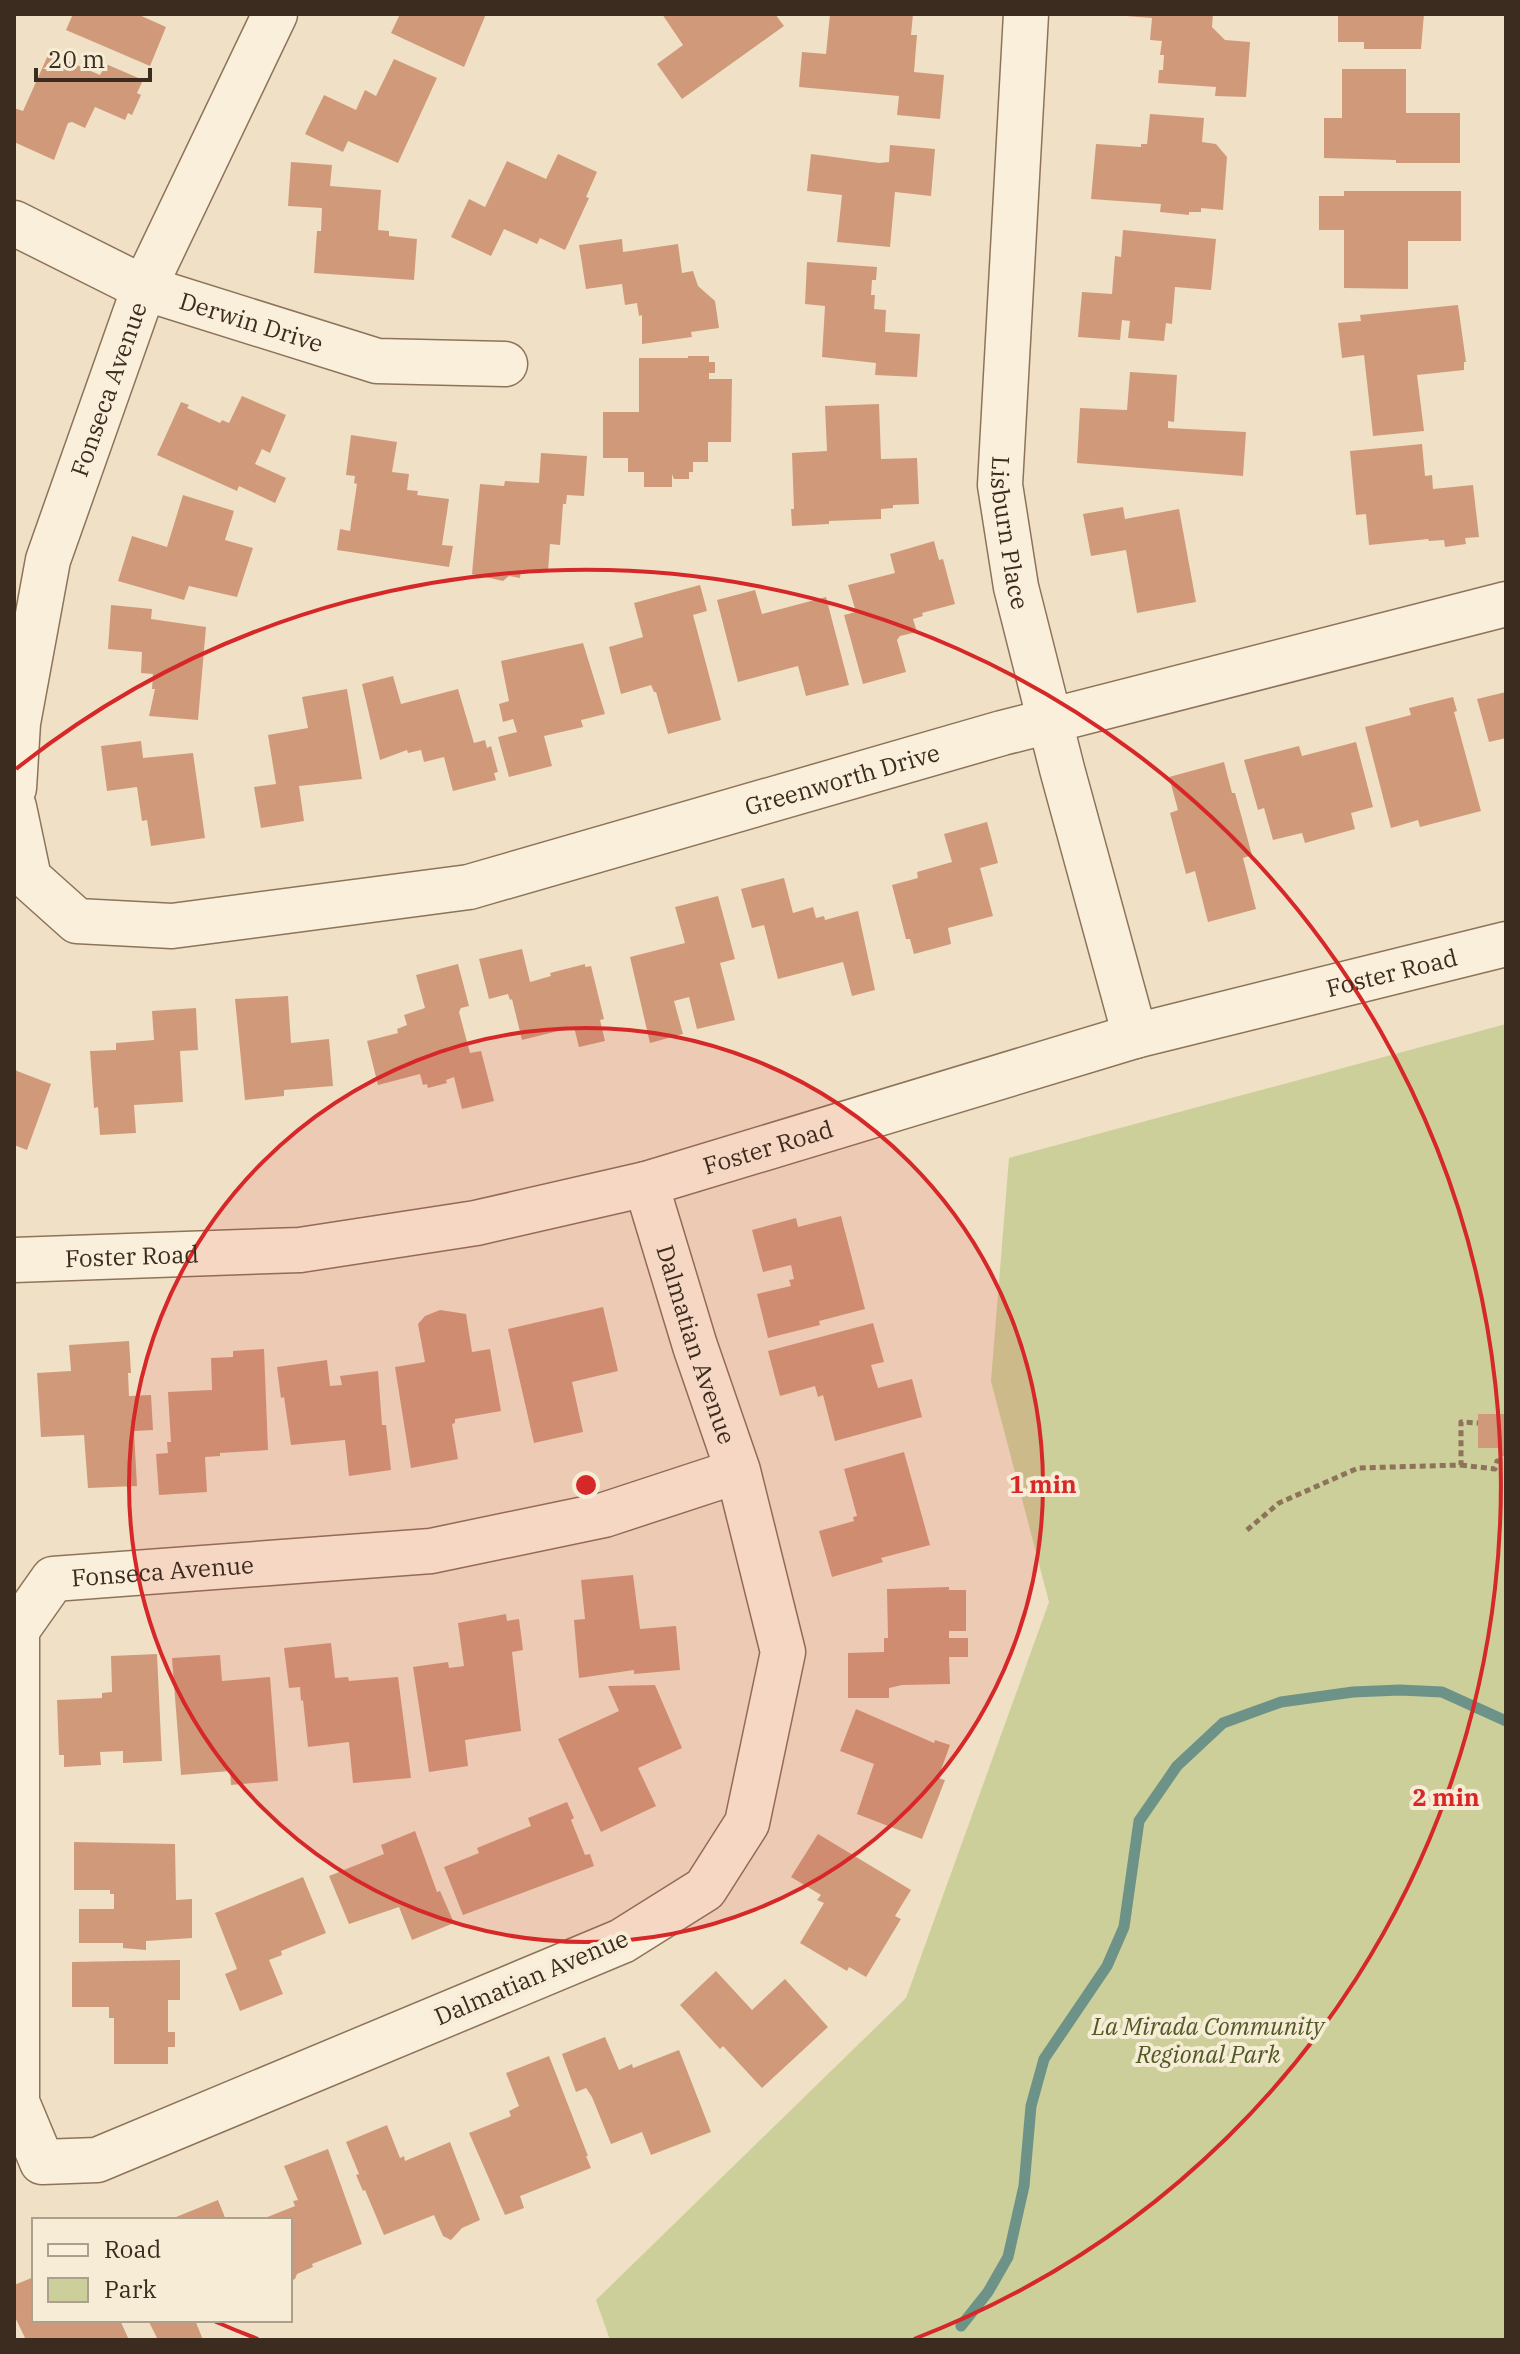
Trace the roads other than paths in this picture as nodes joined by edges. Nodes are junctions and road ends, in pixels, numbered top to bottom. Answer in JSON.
{"nodes":[{"id":1,"x":275,"y":14,"type":"edge"},
{"id":2,"x":1026,"y":14,"type":"edge"},
{"id":3,"x":14,"y":223,"type":"edge"},
{"id":4,"x":144,"y":288,"type":"junction"},
{"id":5,"x":505,"y":364,"type":"dead end"},
{"id":6,"x":1506,"y":604,"type":"edge"},
{"id":7,"x":1051,"y":720,"type":"junction"},
{"id":8,"x":14,"y":788,"type":"edge"},
{"id":9,"x":14,"y":807,"type":"edge"},
{"id":10,"x":1506,"y":944,"type":"edge"},
{"id":11,"x":1135,"y":1036,"type":"junction"},
{"id":12,"x":646,"y":1184,"type":"junction"},
{"id":13,"x":14,"y":1260,"type":"edge"},
{"id":14,"x":738,"y":1471,"type":"junction"},
{"id":15,"x":198,"y":2116,"type":"joint"}],
"edges":[{"from":1,"to":4,"type":"street","name":"Fonseca Avenue"},
{"from":2,"to":7,"type":"street","name":"Lisburn Place"},
{"from":3,"to":4,"type":"street","name":"Derwin Drive"},
{"from":4,"to":5,"type":"street","name":"Derwin Drive"},
{"from":4,"to":8,"type":"street","name":"Fonseca Avenue"},
{"from":6,"to":7,"type":"street","name":"Greenworth Drive"},
{"from":7,"to":9,"type":"street","name":"Greenworth Drive"},
{"from":7,"to":11,"type":"street","name":"Lisburn Place"},
{"from":10,"to":11,"type":"street","name":"Foster Road"},
{"from":11,"to":12,"type":"street","name":"Foster Road"},
{"from":12,"to":13,"type":"street","name":"Foster Road"},
{"from":12,"to":14,"type":"street","name":"Dalmatian Avenue"},
{"from":14,"to":15,"type":"street","name":"Dalmatian Avenue"},
{"from":14,"to":15,"type":"street","name":"Fonseca Avenue"}]}
